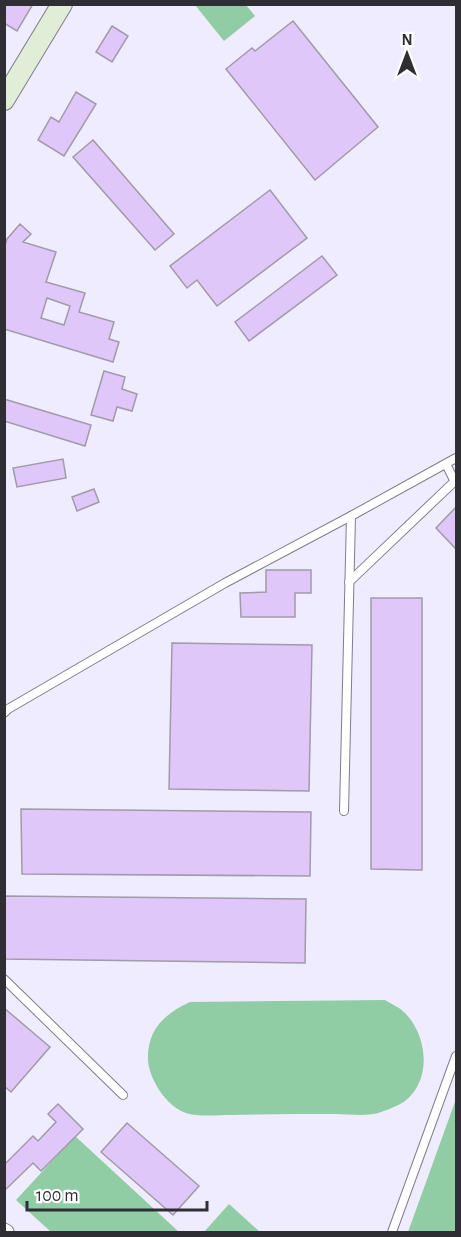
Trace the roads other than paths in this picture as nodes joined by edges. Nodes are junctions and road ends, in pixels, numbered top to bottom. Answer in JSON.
{"nodes":[{"id":1,"x":62,"y":4,"type":"edge"},
{"id":2,"x":4,"y":100,"type":"edge"},
{"id":3,"x":456,"y":458,"type":"edge"},
{"id":4,"x":446,"y":464,"type":"junction"},
{"id":5,"x":456,"y":481,"type":"edge"},
{"id":6,"x":351,"y":516,"type":"junction"},
{"id":7,"x":349,"y":582,"type":"junction"},
{"id":8,"x":4,"y":713,"type":"edge"},
{"id":9,"x":344,"y":810,"type":"dead end"},
{"id":10,"x":4,"y":979,"type":"edge"},
{"id":11,"x":456,"y":1056,"type":"edge"},
{"id":12,"x":123,"y":1095,"type":"dead end"},
{"id":13,"x":392,"y":1233,"type":"edge"}],
"edges":[{"from":1,"to":2,"type":"street"},
{"from":3,"to":4,"type":"lane"},
{"from":4,"to":5,"type":"lane"},
{"from":4,"to":6,"type":"lane"},
{"from":5,"to":7,"type":"lane"},
{"from":6,"to":7,"type":"lane"},
{"from":6,"to":8,"type":"lane"},
{"from":7,"to":9,"type":"lane"},
{"from":10,"to":12,"type":"lane"},
{"from":11,"to":13,"type":"lane"}]}
